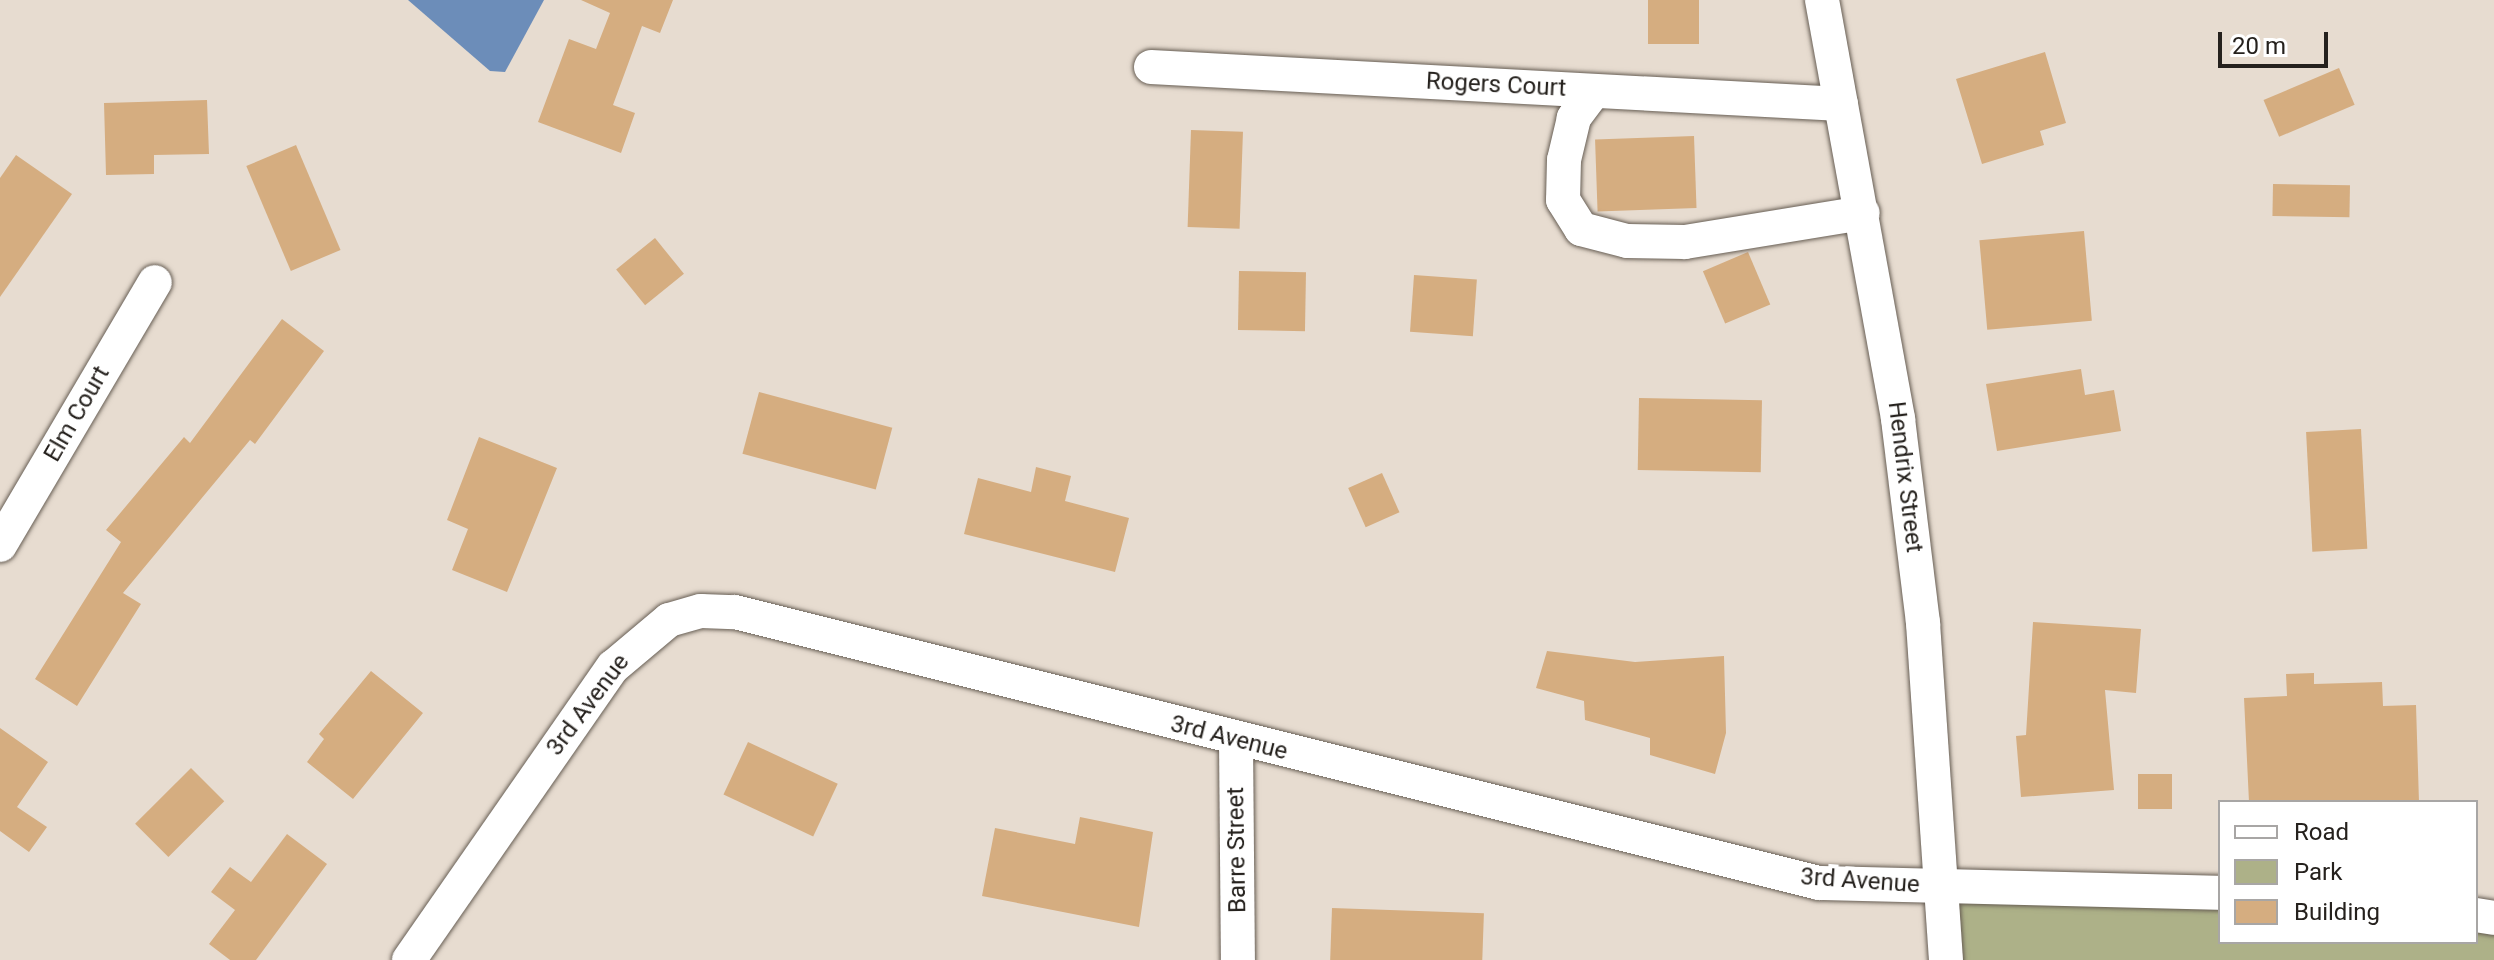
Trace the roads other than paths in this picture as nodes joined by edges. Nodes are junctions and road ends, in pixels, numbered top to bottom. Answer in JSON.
{"nodes":[{"id":1,"x":1822,"y":0,"type":"edge"},
{"id":2,"x":1151,"y":67,"type":"dead end"},
{"id":3,"x":1594,"y":91,"type":"junction"},
{"id":4,"x":1841,"y":104,"type":"junction"},
{"id":5,"x":1863,"y":213,"type":"junction"},
{"id":6,"x":155,"y":282,"type":"dead end"},
{"id":7,"x":0,"y":545,"type":"edge"},
{"id":8,"x":1236,"y":740,"type":"junction"},
{"id":9,"x":1944,"y":886,"type":"junction"},
{"id":10,"x":2218,"y":893,"type":"edge"},
{"id":11,"x":409,"y":960,"type":"edge"},
{"id":12,"x":1238,"y":960,"type":"edge"},
{"id":13,"x":1946,"y":960,"type":"edge"}],
"edges":[{"from":1,"to":4,"type":"street","name":"Hendrix Street"},
{"from":2,"to":3,"type":"street","name":"Rogers Court"},
{"from":3,"to":4,"type":"street","name":"Rogers Court"},
{"from":3,"to":5,"type":"street"},
{"from":4,"to":5,"type":"street","name":"Hendrix Street"},
{"from":5,"to":9,"type":"street","name":"Hendrix Street"},
{"from":6,"to":7,"type":"street","name":"Elm Court"},
{"from":8,"to":9,"type":"street","name":"3rd Avenue"},
{"from":8,"to":11,"type":"street","name":"3rd Avenue"},
{"from":8,"to":12,"type":"street","name":"Barre Street"},
{"from":9,"to":10,"type":"street","name":"3rd Avenue"},
{"from":9,"to":13,"type":"street","name":"Hendrix Street"}]}
